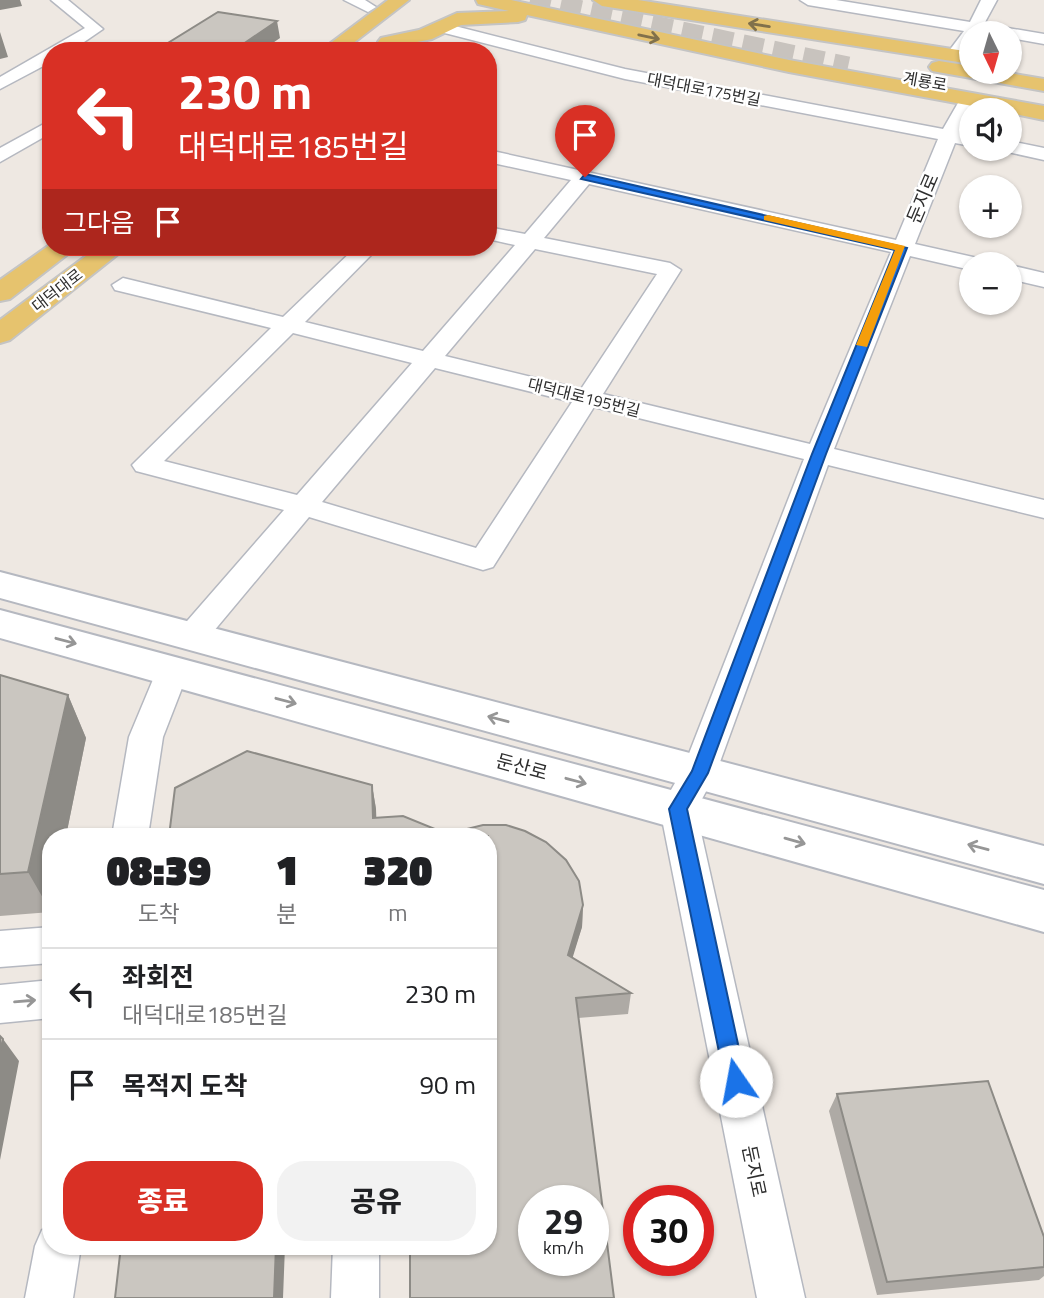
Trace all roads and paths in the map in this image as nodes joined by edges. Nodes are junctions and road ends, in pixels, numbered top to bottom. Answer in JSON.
{"nodes":[{"id":1,"x":59,"y":0,"type":"edge"},
{"id":2,"x":400,"y":0,"type":"edge"},
{"id":3,"x":485,"y":0,"type":"edge"},
{"id":4,"x":602,"y":0,"type":"edge"},
{"id":5,"x":621,"y":0,"type":"edge"},
{"id":6,"x":808,"y":0,"type":"edge"},
{"id":7,"x":989,"y":0,"type":"edge"},
{"id":8,"x":365,"y":8,"type":"edge"},
{"id":9,"x":699,"y":16,"type":"junction"},
{"id":10,"x":434,"y":19,"type":"junction"},
{"id":11,"x":978,"y":21,"type":"edge"},
{"id":12,"x":582,"y":23,"type":"junction"},
{"id":13,"x":959,"y":24,"type":"edge"},
{"id":14,"x":1022,"y":35,"type":"edge"},
{"id":15,"x":842,"y":38,"type":"junction"},
{"id":16,"x":1044,"y":39,"type":"edge"},
{"id":17,"x":74,"y":42,"type":"edge"},
{"id":18,"x":337,"y":42,"type":"edge"},
{"id":19,"x":398,"y":42,"type":"edge"},
{"id":20,"x":959,"y":56,"type":"edge"},
{"id":21,"x":42,"y":60,"type":"edge"},
{"id":22,"x":789,"y":66,"type":"junction"},
{"id":23,"x":1022,"y":66,"type":"edge"},
{"id":24,"x":30,"y":67,"type":"junction"},
{"id":25,"x":42,"y":69,"type":"edge"},
{"id":26,"x":1044,"y":70,"type":"edge"},
{"id":27,"x":0,"y":84,"type":"edge"},
{"id":28,"x":1044,"y":85,"type":"edge"},
{"id":29,"x":959,"y":98,"type":"edge"},
{"id":30,"x":1044,"y":103,"type":"edge"},
{"id":31,"x":1022,"y":109,"type":"edge"},
{"id":32,"x":1044,"y":113,"type":"edge"},
{"id":33,"x":42,"y":130,"type":"edge"},
{"id":34,"x":959,"y":137,"type":"edge"},
{"id":35,"x":959,"y":139,"type":"edge"},
{"id":36,"x":1022,"y":149,"type":"edge"},
{"id":37,"x":1044,"y":154,"type":"edge"},
{"id":38,"x":0,"y":156,"type":"edge"},
{"id":39,"x":497,"y":158,"type":"edge"},
{"id":40,"x":585,"y":177,"type":"junction"},
{"id":41,"x":497,"y":235,"type":"edge"},
{"id":42,"x":530,"y":242,"type":"junction"},
{"id":43,"x":901,"y":248,"type":"junction"},
{"id":44,"x":51,"y":256,"type":"edge"},
{"id":45,"x":102,"y":256,"type":"edge"},
{"id":46,"x":359,"y":256,"type":"edge"},
{"id":47,"x":959,"y":261,"type":"edge"},
{"id":48,"x":1022,"y":275,"type":"edge"},
{"id":49,"x":1044,"y":280,"type":"edge"},
{"id":50,"x":123,"y":285,"type":"dead end"},
{"id":51,"x":0,"y":293,"type":"edge"},
{"id":52,"x":288,"y":325,"type":"junction"},
{"id":53,"x":0,"y":334,"type":"edge"},
{"id":54,"x":429,"y":359,"type":"junction"},
{"id":55,"x":588,"y":398,"type":"junction"},
{"id":56,"x":819,"y":454,"type":"junction"},
{"id":57,"x":303,"y":506,"type":"junction"},
{"id":58,"x":1044,"y":509,"type":"edge"},
{"id":59,"x":0,"y":585,"type":"edge"},
{"id":60,"x":0,"y":624,"type":"edge"},
{"id":61,"x":183,"y":653,"type":"junction"},
{"id":62,"x":699,"y":773,"type":"junction"},
{"id":63,"x":678,"y":809,"type":"junction"},
{"id":64,"x":131,"y":828,"type":"edge"},
{"id":65,"x":1044,"y":865,"type":"edge"},
{"id":66,"x":1044,"y":911,"type":"edge"},
{"id":67,"x":42,"y":946,"type":"edge"},
{"id":68,"x":0,"y":949,"type":"edge"},
{"id":69,"x":42,"y":1000,"type":"edge"},
{"id":70,"x":0,"y":1004,"type":"edge"},
{"id":71,"x":56,"y":1255,"type":"edge"},
{"id":72,"x":356,"y":1255,"type":"edge"},
{"id":73,"x":49,"y":1298,"type":"edge"},
{"id":74,"x":355,"y":1298,"type":"edge"},
{"id":75,"x":781,"y":1298,"type":"edge"}],
"edges":[{"from":1,"to":17,"type":"street"},
{"from":2,"to":8,"type":"main road"},
{"from":3,"to":12,"type":"main road"},
{"from":4,"to":9,"type":"main road"},
{"from":5,"to":9,"type":"main road"},
{"from":6,"to":13,"type":"street"},
{"from":7,"to":11,"type":"street"},
{"from":8,"to":18,"type":"main road"},
{"from":15,"to":9,"type":"main road","one_way":true},
{"from":10,"to":12,"type":"main road"},
{"from":10,"to":19,"type":"main road"},
{"from":10,"to":34,"type":"street","name":"대덕대로175번길"},
{"from":12,"to":22,"type":"main road","one_way":true},
{"from":14,"to":16,"type":"street"},
{"from":15,"to":20,"type":"main road"},
{"from":15,"to":22,"type":"main road"},
{"from":21,"to":24,"type":"street"},
{"from":22,"to":29,"type":"main road"},
{"from":23,"to":26,"type":"main road"},
{"from":24,"to":25,"type":"street"},
{"from":24,"to":27,"type":"street"},
{"from":28,"to":30,"type":"main road","name":"계룡로"},
{"from":31,"to":32,"type":"main road"},
{"from":33,"to":38,"type":"street"},
{"from":35,"to":43,"type":"street","name":"둔지로"},
{"from":36,"to":37,"type":"street"},
{"from":39,"to":40,"type":"street"},
{"from":40,"to":42,"type":"street"},
{"from":40,"to":43,"type":"street"},
{"from":41,"to":42,"type":"street"},
{"from":42,"to":54,"type":"street"},
{"from":42,"to":55,"type":"street"},
{"from":43,"to":47,"type":"street"},
{"from":43,"to":56,"type":"street","name":"둔지로"},
{"from":44,"to":51,"type":"main road","name":"대덕대로"},
{"from":45,"to":53,"type":"main road","name":"대덕대로"},
{"from":46,"to":52,"type":"street"},
{"from":48,"to":49,"type":"street"},
{"from":50,"to":52,"type":"street","name":"대덕대로195번길"},
{"from":52,"to":54,"type":"street","name":"대덕대로195번길"},
{"from":52,"to":57,"type":"street"},
{"from":54,"to":55,"type":"street","name":"대덕대로195번길"},
{"from":54,"to":57,"type":"street"},
{"from":55,"to":56,"type":"street","name":"대덕대로195번길"},
{"from":55,"to":57,"type":"street"},
{"from":56,"to":58,"type":"street","name":"대덕대로195번길"},
{"from":56,"to":62,"type":"street","name":"둔지로"},
{"from":57,"to":61,"type":"street"},
{"from":59,"to":61,"type":"street","name":"둔산로"},
{"from":60,"to":61,"type":"street","name":"둔산로","one_way":true},
{"from":62,"to":61,"type":"street","name":"둔산로","one_way":true},
{"from":61,"to":63,"type":"street","name":"둔산로","one_way":true},
{"from":61,"to":64,"type":"street"},
{"from":62,"to":63,"type":"street","name":"둔지로"},
{"from":65,"to":62,"type":"street","name":"둔산로","one_way":true},
{"from":63,"to":66,"type":"street","name":"둔산로","one_way":true},
{"from":63,"to":75,"type":"street","name":"둔지로"},
{"from":67,"to":68,"type":"street"},
{"from":70,"to":69,"type":"street","one_way":true},
{"from":71,"to":73,"type":"street"},
{"from":72,"to":74,"type":"street"}]}
